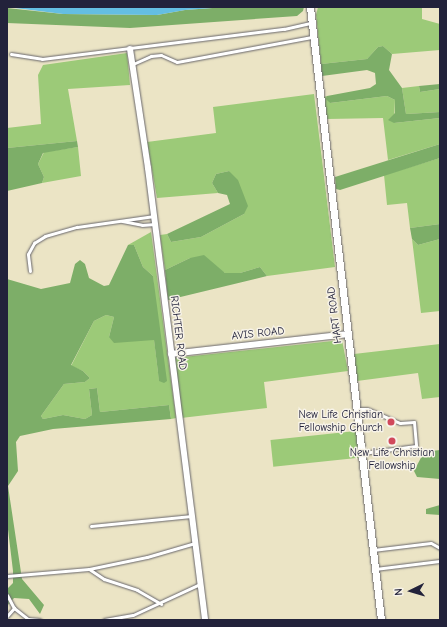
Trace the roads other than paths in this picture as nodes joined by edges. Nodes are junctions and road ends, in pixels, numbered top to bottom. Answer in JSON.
{"nodes":[{"id":1,"x":310,"y":7,"type":"edge"},
{"id":2,"x":311,"y":23,"type":"junction"},
{"id":3,"x":312,"y":37,"type":"junction"},
{"id":4,"x":130,"y":49,"type":"junction"},
{"id":5,"x":11,"y":54,"type":"dead end"},
{"id":6,"x":132,"y":64,"type":"junction"},
{"id":7,"x":154,"y":216,"type":"junction"},
{"id":8,"x":122,"y":221,"type":"junction"},
{"id":9,"x":155,"y":224,"type":"junction"},
{"id":10,"x":30,"y":271,"type":"dead end"},
{"id":11,"x":348,"y":334,"type":"junction"},
{"id":12,"x":171,"y":354,"type":"junction"},
{"id":13,"x":357,"y":408,"type":"junction"},
{"id":14,"x":362,"y":453,"type":"junction"},
{"id":15,"x":192,"y":516,"type":"junction"},
{"id":16,"x":91,"y":526,"type":"dead end"},
{"id":17,"x":195,"y":543,"type":"junction"},
{"id":18,"x":440,"y":548,"type":"edge"},
{"id":19,"x":373,"y":550,"type":"junction"},
{"id":20,"x":440,"y":561,"type":"edge"},
{"id":21,"x":89,"y":568,"type":"junction"},
{"id":22,"x":375,"y":569,"type":"junction"},
{"id":23,"x":7,"y":576,"type":"edge"},
{"id":24,"x":200,"y":584,"type":"junction"},
{"id":25,"x":7,"y":596,"type":"edge"},
{"id":26,"x":161,"y":604,"type":"junction"},
{"id":27,"x":14,"y":608,"type":"junction"},
{"id":28,"x":7,"y":616,"type":"edge"},
{"id":29,"x":40,"y":620,"type":"edge"},
{"id":30,"x":104,"y":620,"type":"edge"},
{"id":31,"x":204,"y":620,"type":"edge"},
{"id":32,"x":381,"y":620,"type":"edge"}],
"edges":[{"from":1,"to":2,"type":"street","name":"HART ROAD"},
{"from":2,"to":3,"type":"street","name":"HART ROAD"},
{"from":2,"to":4,"type":"lane"},
{"from":3,"to":6,"type":"lane"},
{"from":3,"to":11,"type":"street","name":"HART ROAD"},
{"from":4,"to":5,"type":"lane"},
{"from":4,"to":6,"type":"street","name":"RICHTER ROAD"},
{"from":6,"to":7,"type":"street","name":"RICHTER ROAD"},
{"from":7,"to":8,"type":"lane"},
{"from":7,"to":9,"type":"street","name":"RICHTER ROAD"},
{"from":8,"to":9,"type":"lane"},
{"from":8,"to":10,"type":"lane"},
{"from":9,"to":12,"type":"street","name":"RICHTER ROAD"},
{"from":11,"to":12,"type":"street","name":"AVIS ROAD"},
{"from":11,"to":13,"type":"street","name":"HART ROAD"},
{"from":12,"to":15,"type":"street","name":"RICHTER ROAD"},
{"from":13,"to":14,"type":"street","name":"HART ROAD"},
{"from":13,"to":14,"type":"lane"},
{"from":14,"to":19,"type":"street","name":"HART ROAD"},
{"from":15,"to":16,"type":"lane"},
{"from":15,"to":17,"type":"street","name":"RICHTER ROAD"},
{"from":17,"to":21,"type":"lane"},
{"from":17,"to":24,"type":"street","name":"RICHTER ROAD"},
{"from":18,"to":19,"type":"lane"},
{"from":19,"to":22,"type":"street","name":"HART ROAD"},
{"from":20,"to":22,"type":"lane"},
{"from":21,"to":23,"type":"lane"},
{"from":21,"to":26,"type":"lane"},
{"from":22,"to":32,"type":"street","name":"HART ROAD"},
{"from":24,"to":26,"type":"lane"},
{"from":24,"to":31,"type":"street","name":"RICHTER ROAD"},
{"from":25,"to":27,"type":"lane"},
{"from":26,"to":30,"type":"lane"},
{"from":27,"to":28,"type":"lane"},
{"from":27,"to":29,"type":"lane"}]}
